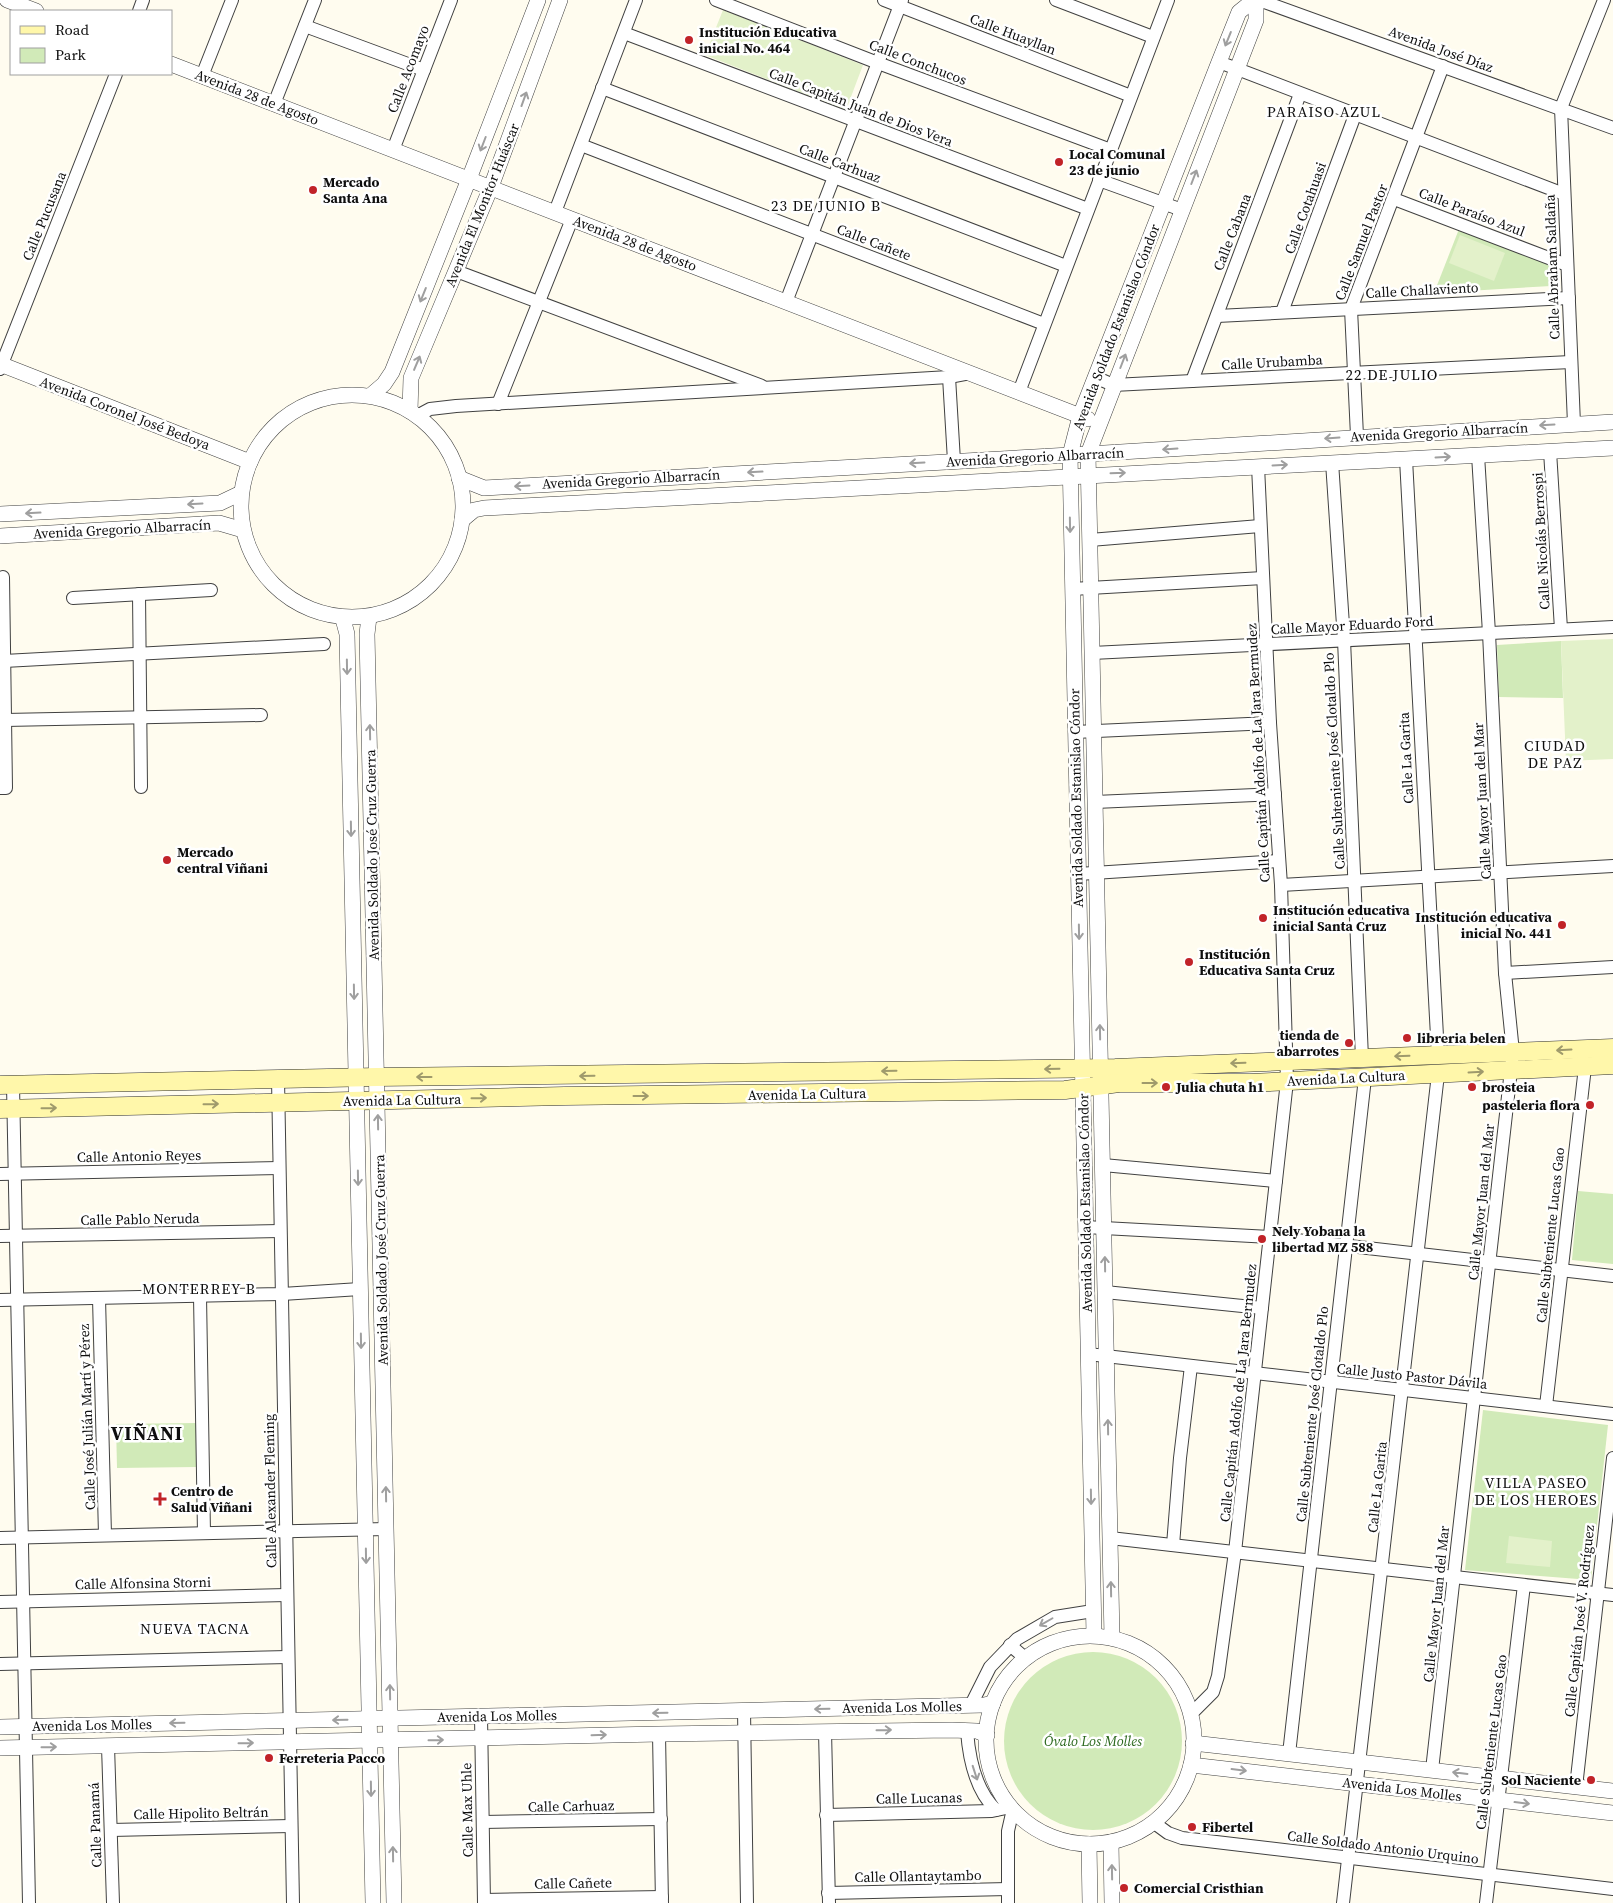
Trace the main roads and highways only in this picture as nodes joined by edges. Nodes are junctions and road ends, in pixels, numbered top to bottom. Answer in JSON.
{"nodes":[{"id":1,"x":1613,"y":1048,"type":"edge"},
{"id":2,"x":1613,"y":1065,"type":"edge"},
{"id":3,"x":728,"y":1073,"type":"junction"},
{"id":4,"x":1101,"y":1077,"type":"junction"},
{"id":5,"x":6,"y":1085,"type":"edge"},
{"id":6,"x":728,"y":1095,"type":"junction"},
{"id":7,"x":7,"y":1109,"type":"edge"}],
"edges":[{"from":1,"to":4,"type":"main road","name":"Avenida La Cultura","one_way":true},
{"from":4,"to":2,"type":"main road","name":"Avenida La Cultura","one_way":true},
{"from":4,"to":3,"type":"main road","name":"Avenida La Cultura","one_way":true},
{"from":3,"to":5,"type":"main road","name":"Avenida La Cultura","one_way":true},
{"from":3,"to":6,"type":"main road"},
{"from":4,"to":6,"type":"main road","name":"Avenida La Cultura"},
{"from":7,"to":6,"type":"main road","name":"Avenida La Cultura","one_way":true}]}
